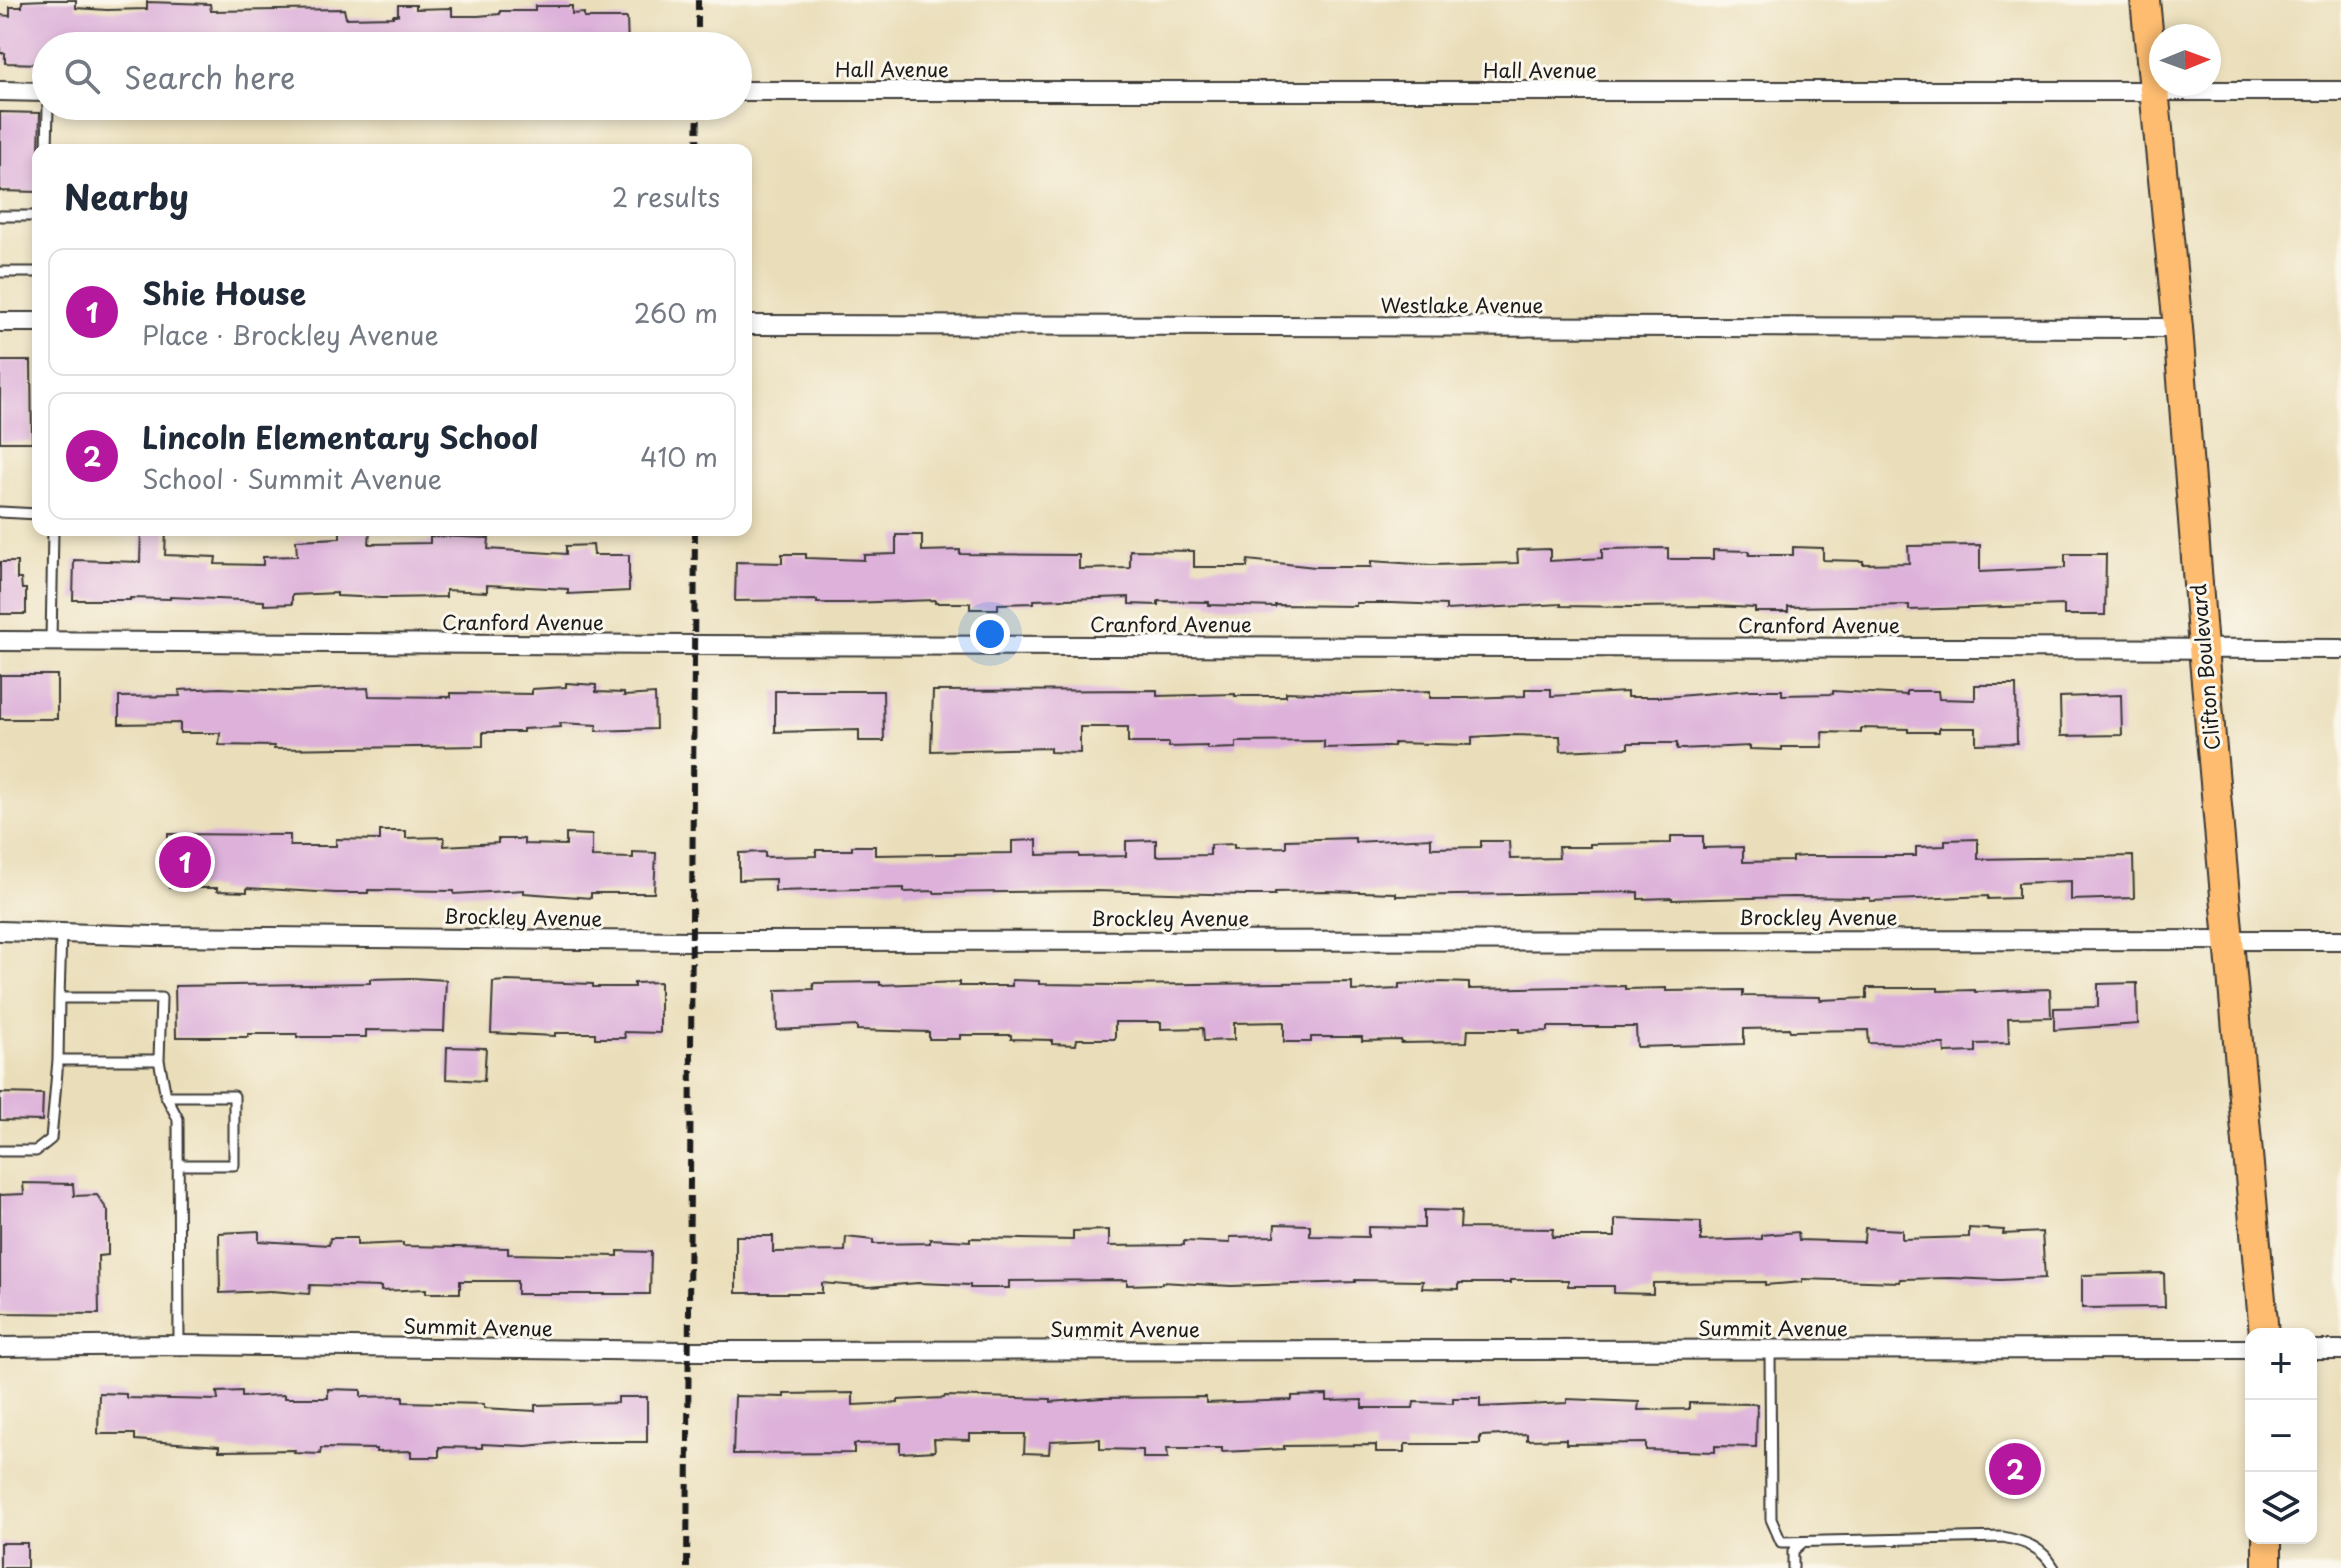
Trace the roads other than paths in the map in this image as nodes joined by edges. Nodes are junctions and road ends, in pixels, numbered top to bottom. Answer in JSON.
{"nodes":[{"id":1,"x":2145,"y":0,"type":"edge"},
{"id":2,"x":2149,"y":41,"type":"edge"},
{"id":3,"x":0,"y":91,"type":"edge"},
{"id":4,"x":752,"y":91,"type":"edge"},
{"id":5,"x":2341,"y":91,"type":"edge"},
{"id":6,"x":32,"y":92,"type":"edge"},
{"id":7,"x":2221,"y":92,"type":"edge"},
{"id":8,"x":2149,"y":93,"type":"edge"},
{"id":9,"x":2154,"y":96,"type":"edge"},
{"id":10,"x":48,"y":120,"type":"edge"},
{"id":11,"x":47,"y":144,"type":"edge"},
{"id":12,"x":0,"y":216,"type":"edge"},
{"id":13,"x":32,"y":216,"type":"edge"},
{"id":14,"x":0,"y":272,"type":"edge"},
{"id":15,"x":32,"y":272,"type":"edge"},
{"id":16,"x":0,"y":322,"type":"edge"},
{"id":17,"x":32,"y":322,"type":"edge"},
{"id":18,"x":752,"y":325,"type":"edge"},
{"id":19,"x":2178,"y":328,"type":"junction"},
{"id":20,"x":0,"y":512,"type":"edge"},
{"id":21,"x":32,"y":514,"type":"edge"},
{"id":22,"x":53,"y":536,"type":"edge"},
{"id":23,"x":0,"y":641,"type":"edge"},
{"id":24,"x":51,"y":641,"type":"junction"},
{"id":25,"x":2203,"y":648,"type":"junction"},
{"id":26,"x":2341,"y":649,"type":"edge"},
{"id":27,"x":0,"y":931,"type":"edge"},
{"id":28,"x":61,"y":933,"type":"junction"},
{"id":29,"x":2229,"y":939,"type":"junction"},
{"id":30,"x":2341,"y":940,"type":"edge"},
{"id":31,"x":59,"y":998,"type":"junction"},
{"id":32,"x":58,"y":1060,"type":"junction"},
{"id":33,"x":159,"y":1060,"type":"junction"},
{"id":34,"x":166,"y":1096,"type":"junction"},
{"id":35,"x":0,"y":1151,"type":"edge"},
{"id":36,"x":179,"y":1165,"type":"junction"},
{"id":37,"x":2263,"y":1328,"type":"edge"},
{"id":38,"x":179,"y":1345,"type":"junction"},
{"id":39,"x":0,"y":1347,"type":"edge"},
{"id":40,"x":2245,"y":1349,"type":"edge"},
{"id":41,"x":1770,"y":1350,"type":"junction"},
{"id":42,"x":2317,"y":1350,"type":"edge"},
{"id":43,"x":2341,"y":1350,"type":"edge"},
{"id":44,"x":1803,"y":1542,"type":"junction"},
{"id":45,"x":2267,"y":1544,"type":"edge"},
{"id":46,"x":1793,"y":1568,"type":"edge"},
{"id":47,"x":2054,"y":1568,"type":"edge"},
{"id":48,"x":2267,"y":1568,"type":"edge"}],
"edges":[{"from":1,"to":2,"type":"main road","name":"Clifton Boulevard"},
{"from":3,"to":6,"type":"street"},
{"from":4,"to":8,"type":"street","name":"Hall Avenue"},
{"from":5,"to":7,"type":"street","name":"Hall Avenue"},
{"from":9,"to":19,"type":"main road","name":"Clifton Boulevard"},
{"from":10,"to":11,"type":"lane"},
{"from":12,"to":13,"type":"lane"},
{"from":14,"to":15,"type":"lane"},
{"from":16,"to":17,"type":"street"},
{"from":18,"to":19,"type":"street","name":"Westlake Avenue"},
{"from":19,"to":25,"type":"main road","name":"Clifton Boulevard"},
{"from":20,"to":21,"type":"lane"},
{"from":22,"to":24,"type":"lane"},
{"from":23,"to":24,"type":"street","name":"Cranford Avenue"},
{"from":24,"to":25,"type":"street","name":"Cranford Avenue"},
{"from":25,"to":26,"type":"street","name":"Cranford Avenue"},
{"from":25,"to":29,"type":"main road","name":"Clifton Boulevard"},
{"from":27,"to":28,"type":"street","name":"Brockley Avenue"},
{"from":28,"to":29,"type":"street","name":"Brockley Avenue"},
{"from":28,"to":31,"type":"lane"},
{"from":29,"to":30,"type":"street","name":"Brockley Avenue"},
{"from":29,"to":37,"type":"main road","name":"Clifton Boulevard"},
{"from":31,"to":32,"type":"lane"},
{"from":31,"to":33,"type":"lane"},
{"from":32,"to":33,"type":"lane"},
{"from":32,"to":35,"type":"lane"},
{"from":33,"to":34,"type":"lane"},
{"from":34,"to":36,"type":"lane"},
{"from":34,"to":36,"type":"lane"},
{"from":36,"to":38,"type":"lane"},
{"from":38,"to":39,"type":"street","name":"Summit Avenue"},
{"from":38,"to":41,"type":"street","name":"Summit Avenue"},
{"from":40,"to":41,"type":"street","name":"Summit Avenue"},
{"from":41,"to":44,"type":"lane"},
{"from":42,"to":43,"type":"street"},
{"from":44,"to":46,"type":"lane"},
{"from":44,"to":47,"type":"lane"},
{"from":45,"to":48,"type":"main road"}]}
